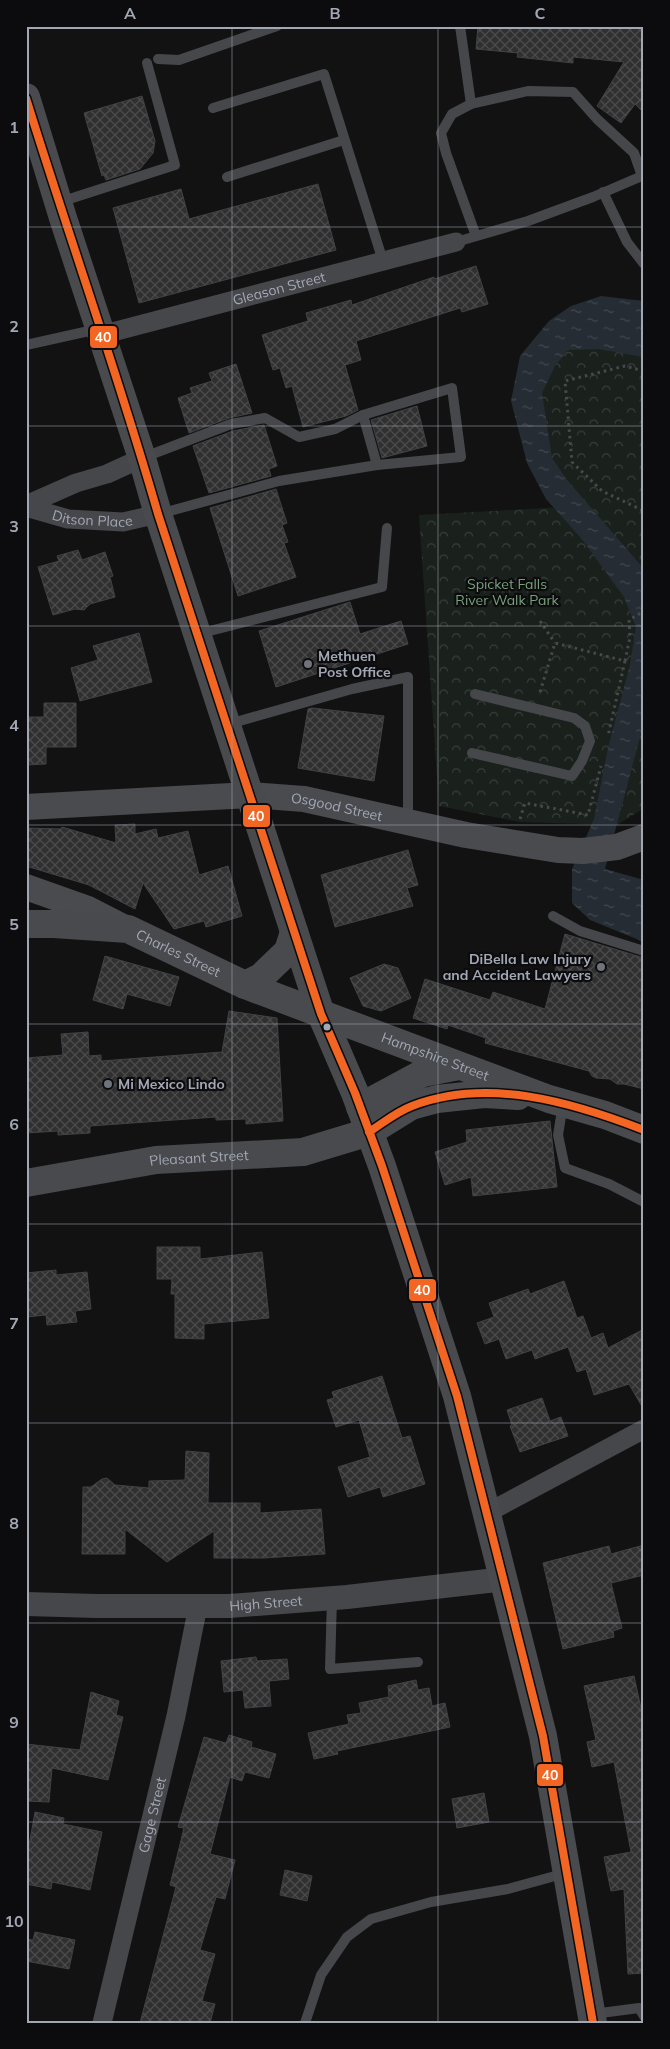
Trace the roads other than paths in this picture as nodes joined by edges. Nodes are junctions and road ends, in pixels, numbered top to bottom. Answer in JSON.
{"nodes":[{"id":1,"x":277,"y":26,"type":"edge"},
{"id":2,"x":460,"y":26,"type":"edge"},
{"id":3,"x":158,"y":59,"type":"dead end"},
{"id":4,"x":147,"y":63,"type":"dead end"},
{"id":5,"x":26,"y":97,"type":"edge"},
{"id":6,"x":471,"y":104,"type":"junction"},
{"id":7,"x":213,"y":108,"type":"dead end"},
{"id":8,"x":344,"y":140,"type":"junction"},
{"id":9,"x":226,"y":177,"type":"dead end"},
{"id":10,"x":603,"y":192,"type":"junction"},
{"id":11,"x":59,"y":202,"type":"junction"},
{"id":12,"x":476,"y":236,"type":"junction"},
{"id":13,"x":456,"y":242,"type":"joint"},
{"id":14,"x":383,"y":261,"type":"junction"},
{"id":15,"x":644,"y":264,"type":"edge"},
{"id":16,"x":100,"y":332,"type":"junction"},
{"id":17,"x":27,"y":349,"type":"edge"},
{"id":18,"x":363,"y":415,"type":"junction"},
{"id":19,"x":142,"y":458,"type":"junction"},
{"id":20,"x":377,"y":466,"type":"junction"},
{"id":21,"x":26,"y":506,"type":"edge"},
{"id":22,"x":158,"y":514,"type":"junction"},
{"id":23,"x":387,"y":528,"type":"dead end"},
{"id":24,"x":197,"y":634,"type":"junction"},
{"id":25,"x":475,"y":694,"type":"dead end"},
{"id":26,"x":227,"y":724,"type":"junction"},
{"id":27,"x":472,"y":753,"type":"dead end"},
{"id":28,"x":250,"y":795,"type":"junction"},
{"id":29,"x":26,"y":808,"type":"edge"},
{"id":30,"x":408,"y":823,"type":"junction"},
{"id":31,"x":644,"y":837,"type":"edge"},
{"id":32,"x":26,"y":887,"type":"edge"},
{"id":33,"x":553,"y":916,"type":"dead end"},
{"id":34,"x":26,"y":924,"type":"edge"},
{"id":35,"x":128,"y":929,"type":"junction"},
{"id":36,"x":294,"y":932,"type":"junction"},
{"id":37,"x":644,"y":951,"type":"edge"},
{"id":38,"x":245,"y":985,"type":"junction"},
{"id":39,"x":321,"y":1014,"type":"junction"},
{"id":40,"x":459,"y":1066,"type":"junction"},
{"id":41,"x":556,"y":1101,"type":"junction"},
{"id":42,"x":360,"y":1107,"type":"junction"},
{"id":43,"x":644,"y":1130,"type":"edge"},
{"id":44,"x":369,"y":1132,"type":"junction"},
{"id":45,"x":26,"y":1183,"type":"edge"},
{"id":46,"x":644,"y":1202,"type":"edge"},
{"id":47,"x":644,"y":1429,"type":"edge"},
{"id":48,"x":487,"y":1513,"type":"junction"},
{"id":49,"x":505,"y":1579,"type":"junction"},
{"id":50,"x":332,"y":1598,"type":"junction"},
{"id":51,"x":26,"y":1604,"type":"edge"},
{"id":52,"x":198,"y":1606,"type":"junction"},
{"id":53,"x":418,"y":1662,"type":"dead end"},
{"id":54,"x":567,"y":1873,"type":"junction"},
{"id":55,"x":644,"y":2016,"type":"edge"},
{"id":56,"x":592,"y":2018,"type":"edge"},
{"id":57,"x":102,"y":2023,"type":"edge"},
{"id":58,"x":306,"y":2023,"type":"edge"}],
"edges":[{"from":1,"to":3,"type":"lane"},
{"from":2,"to":6,"type":"lane"},
{"from":4,"to":11,"type":"lane"},
{"from":5,"to":11,"type":"main road"},
{"from":6,"to":10,"type":"lane"},
{"from":6,"to":12,"type":"lane"},
{"from":7,"to":8,"type":"lane"},
{"from":8,"to":9,"type":"lane"},
{"from":8,"to":14,"type":"lane"},
{"from":10,"to":12,"type":"lane"},
{"from":10,"to":15,"type":"lane"},
{"from":11,"to":16,"type":"main road"},
{"from":12,"to":13,"type":"lane"},
{"from":13,"to":14,"type":"street","name":"Gleason Street"},
{"from":14,"to":16,"type":"street","name":"Gleason Street"},
{"from":16,"to":17,"type":"lane"},
{"from":16,"to":19,"type":"main road"},
{"from":18,"to":19,"type":"lane"},
{"from":18,"to":20,"type":"lane"},
{"from":18,"to":20,"type":"lane"},
{"from":19,"to":21,"type":"street","name":"Ditson Place"},
{"from":19,"to":22,"type":"main road"},
{"from":20,"to":22,"type":"lane"},
{"from":21,"to":22,"type":"street","name":"Ditson Place"},
{"from":22,"to":24,"type":"main road"},
{"from":23,"to":24,"type":"lane"},
{"from":24,"to":26,"type":"main road"},
{"from":25,"to":27,"type":"lane"},
{"from":26,"to":28,"type":"main road"},
{"from":26,"to":30,"type":"lane"},
{"from":28,"to":29,"type":"main road","name":"Osgood Street"},
{"from":28,"to":30,"type":"main road","name":"Osgood Street"},
{"from":28,"to":36,"type":"main road"},
{"from":30,"to":31,"type":"main road","name":"Osgood Street"},
{"from":32,"to":35,"type":"main road"},
{"from":33,"to":37,"type":"lane"},
{"from":34,"to":35,"type":"main road","name":"Charles Street"},
{"from":35,"to":38,"type":"main road","name":"Charles Street"},
{"from":36,"to":38,"type":"main road"},
{"from":36,"to":39,"type":"main road"},
{"from":38,"to":39,"type":"main road","name":"Charles Street"},
{"from":39,"to":40,"type":"main road","name":"Hampshire Street"},
{"from":39,"to":42,"type":"main road"},
{"from":40,"to":41,"type":"main road","name":"Hampshire Street"},
{"from":40,"to":42,"type":"main road"},
{"from":41,"to":43,"type":"main road","name":"Hampshire Street"},
{"from":41,"to":44,"type":"main road","name":"Hampshire Street"},
{"from":41,"to":46,"type":"lane"},
{"from":42,"to":44,"type":"main road"},
{"from":44,"to":45,"type":"main road","name":"Pleasant Street"},
{"from":44,"to":48,"type":"main road"},
{"from":47,"to":48,"type":"street"},
{"from":48,"to":49,"type":"main road"},
{"from":49,"to":50,"type":"street","name":"High Street"},
{"from":49,"to":54,"type":"main road"},
{"from":50,"to":52,"type":"street","name":"High Street"},
{"from":50,"to":53,"type":"lane"},
{"from":51,"to":52,"type":"street","name":"High Street"},
{"from":52,"to":57,"type":"street","name":"Gage Street"},
{"from":54,"to":56,"type":"main road"},
{"from":54,"to":58,"type":"lane"},
{"from":55,"to":56,"type":"lane"}]}
